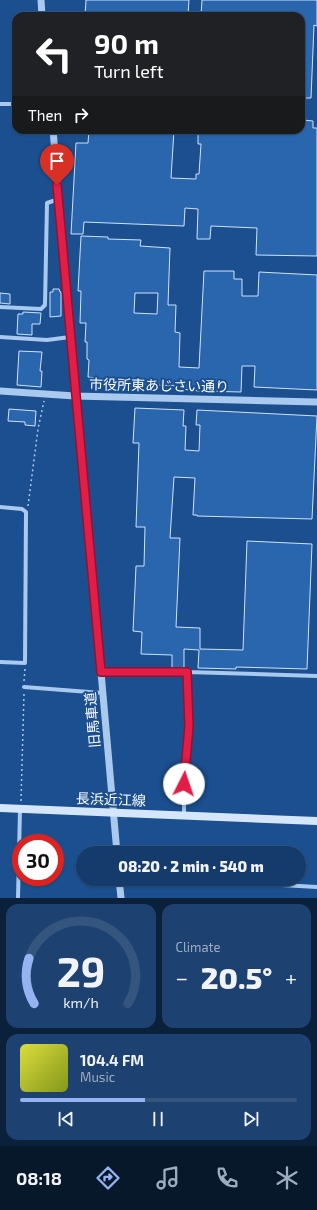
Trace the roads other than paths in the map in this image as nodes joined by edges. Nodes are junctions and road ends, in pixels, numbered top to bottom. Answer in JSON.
{"nodes":[{"id":1,"x":41,"y":0,"type":"edge"},
{"id":2,"x":42,"y":12,"type":"edge"},
{"id":3,"x":0,"y":104,"type":"edge"},
{"id":4,"x":12,"y":104,"type":"edge"},
{"id":5,"x":53,"y":134,"type":"edge"},
{"id":6,"x":58,"y":199,"type":"junction"},
{"id":7,"x":0,"y":307,"type":"edge"},
{"id":8,"x":0,"y":337,"type":"edge"},
{"id":9,"x":70,"y":337,"type":"junction"},
{"id":10,"x":0,"y":391,"type":"edge"},
{"id":11,"x":75,"y":396,"type":"junction"},
{"id":12,"x":317,"y":402,"type":"edge"},
{"id":13,"x":0,"y":507,"type":"edge"},
{"id":14,"x":0,"y":662,"type":"edge"},
{"id":15,"x":101,"y":672,"type":"junction"},
{"id":16,"x":187,"y":672,"type":"junction"},
{"id":17,"x":317,"y":676,"type":"edge"},
{"id":18,"x":24,"y":687,"type":"road end"},
{"id":19,"x":102,"y":693,"type":"junction"},
{"id":20,"x":0,"y":808,"type":"edge"},
{"id":21,"x":20,"y":809,"type":"junction"},
{"id":22,"x":114,"y":813,"type":"junction"},
{"id":23,"x":184,"y":815,"type":"junction"},
{"id":24,"x":317,"y":821,"type":"edge"},
{"id":25,"x":116,"y":846,"type":"edge"},
{"id":26,"x":120,"y":886,"type":"edge"},
{"id":27,"x":299,"y":886,"type":"edge"},
{"id":28,"x":317,"y":887,"type":"edge"},
{"id":29,"x":18,"y":898,"type":"edge"},
{"id":30,"x":121,"y":898,"type":"edge"}],
"edges":[{"from":1,"to":2,"type":"street"},
{"from":3,"to":4,"type":"street"},
{"from":5,"to":6,"type":"street","name":"旧馬車道"},
{"from":6,"to":7,"type":"street"},
{"from":6,"to":9,"type":"street","name":"旧馬車道"},
{"from":8,"to":9,"type":"street"},
{"from":9,"to":11,"type":"street","name":"旧馬車道"},
{"from":10,"to":11,"type":"street","name":"市役所東あじさい通り"},
{"from":11,"to":12,"type":"street","name":"市役所東あじさい通り"},
{"from":11,"to":15,"type":"street","name":"旧馬車道"},
{"from":13,"to":14,"type":"street"},
{"from":15,"to":16,"type":"street"},
{"from":15,"to":19,"type":"street","name":"旧馬車道"},
{"from":16,"to":17,"type":"street"},
{"from":16,"to":23,"type":"street"},
{"from":18,"to":19,"type":"street"},
{"from":19,"to":22,"type":"street","name":"旧馬車道"},
{"from":20,"to":21,"type":"main road","name":"長浜近江線"},
{"from":21,"to":22,"type":"main road","name":"長浜近江線"},
{"from":21,"to":29,"type":"street"},
{"from":22,"to":23,"type":"main road","name":"長浜近江線"},
{"from":22,"to":25,"type":"street","name":"旧馬車道"},
{"from":23,"to":24,"type":"main road","name":"長浜近江線"},
{"from":26,"to":30,"type":"street"},
{"from":27,"to":28,"type":"street"}]}
